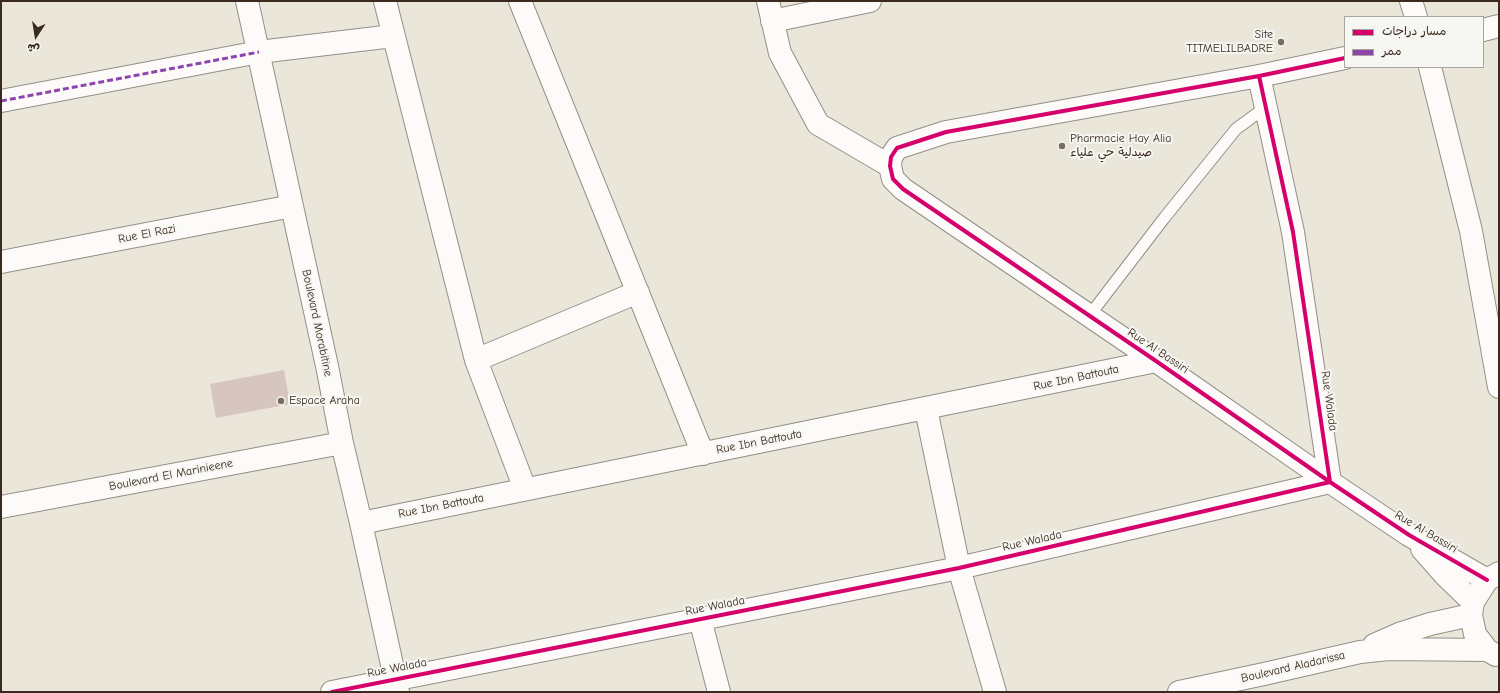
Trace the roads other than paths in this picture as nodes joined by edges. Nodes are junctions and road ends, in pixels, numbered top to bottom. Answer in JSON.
{"nodes":[{"id":1,"x":248,"y":1,"type":"edge"},
{"id":2,"x":385,"y":1,"type":"edge"},
{"id":3,"x":520,"y":1,"type":"edge"},
{"id":4,"x":870,"y":1,"type":"edge"},
{"id":5,"x":1412,"y":1,"type":"edge"},
{"id":6,"x":770,"y":11,"type":"edge"},
{"id":7,"x":1416,"y":16,"type":"edge"},
{"id":8,"x":1499,"y":26,"type":"edge"},
{"id":9,"x":1484,"y":30,"type":"edge"},
{"id":10,"x":393,"y":36,"type":"junction"},
{"id":11,"x":259,"y":52,"type":"junction"},
{"id":12,"x":1344,"y":58,"type":"edge"},
{"id":13,"x":1430,"y":68,"type":"edge"},
{"id":14,"x":1259,"y":76,"type":"junction"},
{"id":15,"x":1,"y":101,"type":"edge"},
{"id":16,"x":1266,"y":107,"type":"junction"},
{"id":17,"x":890,"y":166,"type":"junction"},
{"id":18,"x":292,"y":206,"type":"junction"},
{"id":19,"x":1,"y":262,"type":"edge"},
{"id":20,"x":638,"y":292,"type":"junction"},
{"id":21,"x":1089,"y":316,"type":"junction"},
{"id":22,"x":476,"y":360,"type":"junction"},
{"id":23,"x":1156,"y":361,"type":"junction"},
{"id":24,"x":1498,"y":374,"type":"edge"},
{"id":25,"x":926,"y":409,"type":"junction"},
{"id":26,"x":342,"y":442,"type":"junction"},
{"id":27,"x":703,"y":454,"type":"junction"},
{"id":28,"x":1330,"y":482,"type":"junction"},
{"id":29,"x":525,"y":489,"type":"junction"},
{"id":30,"x":1,"y":507,"type":"edge"},
{"id":31,"x":361,"y":523,"type":"junction"},
{"id":32,"x":1409,"y":535,"type":"junction"},
{"id":33,"x":959,"y":568,"type":"junction"},
{"id":34,"x":1496,"y":573,"type":"edge"},
{"id":35,"x":1472,"y":608,"type":"junction"},
{"id":36,"x":700,"y":619,"type":"junction"},
{"id":37,"x":1360,"y":652,"type":"junction"},
{"id":38,"x":1495,"y":657,"type":"edge"},
{"id":39,"x":397,"y":685,"type":"edge"},
{"id":40,"x":1204,"y":689,"type":"edge"},
{"id":41,"x":332,"y":692,"type":"edge"},
{"id":42,"x":719,"y":692,"type":"edge"},
{"id":43,"x":995,"y":692,"type":"edge"},
{"id":44,"x":1179,"y":692,"type":"edge"}],
"edges":[{"from":1,"to":11,"type":"street","name":"Boulevard Morabitine"},
{"from":2,"to":10,"type":"street"},
{"from":3,"to":20,"type":"street"},
{"from":4,"to":6,"type":"street"},
{"from":5,"to":7,"type":"street"},
{"from":6,"to":17,"type":"street"},
{"from":8,"to":9,"type":"street"},
{"from":10,"to":11,"type":"street"},
{"from":10,"to":22,"type":"street"},
{"from":11,"to":15,"type":"street"},
{"from":11,"to":18,"type":"street","name":"Boulevard Morabitine"},
{"from":12,"to":14,"type":"street"},
{"from":13,"to":24,"type":"street"},
{"from":14,"to":16,"type":"street","name":"Rue Walada"},
{"from":14,"to":17,"type":"street"},
{"from":16,"to":21,"type":"lane"},
{"from":16,"to":28,"type":"street","name":"Rue Walada"},
{"from":17,"to":21,"type":"street","name":"Rue Al Bassiri"},
{"from":18,"to":19,"type":"street","name":"Rue El Razi"},
{"from":18,"to":26,"type":"street","name":"Boulevard Morabitine"},
{"from":20,"to":22,"type":"street"},
{"from":20,"to":27,"type":"street"},
{"from":21,"to":23,"type":"street","name":"Rue Al Bassiri"},
{"from":22,"to":29,"type":"street"},
{"from":23,"to":25,"type":"street","name":"Rue Ibn Battouta"},
{"from":23,"to":28,"type":"street","name":"Rue Al Bassiri"},
{"from":25,"to":27,"type":"street","name":"Rue Ibn Battouta"},
{"from":25,"to":33,"type":"street"},
{"from":26,"to":30,"type":"street","name":"Boulevard El Marinieene"},
{"from":26,"to":31,"type":"street","name":"Boulevard Morabitine"},
{"from":27,"to":29,"type":"street","name":"Rue Ibn Battouta"},
{"from":28,"to":32,"type":"street","name":"Rue Al Bassiri"},
{"from":28,"to":33,"type":"street","name":"Rue Walada"},
{"from":29,"to":31,"type":"street","name":"Rue Ibn Battouta"},
{"from":31,"to":39,"type":"street","name":"Boulevard Morabitine"},
{"from":32,"to":34,"type":"street","name":"Rue Al Bassiri"},
{"from":32,"to":35,"type":"street","name":"Rue Al Bassiri"},
{"from":33,"to":36,"type":"street","name":"Rue Walada"},
{"from":33,"to":43,"type":"street"},
{"from":34,"to":35,"type":"street"},
{"from":35,"to":37,"type":"street","name":"Boulevard Aladarissa"},
{"from":35,"to":38,"type":"street"},
{"from":36,"to":39,"type":"street","name":"Rue Walada"},
{"from":36,"to":42,"type":"street"},
{"from":37,"to":38,"type":"street","name":"Boulevard Aladarissa"},
{"from":37,"to":40,"type":"street","name":"Boulevard Aladarissa"},
{"from":39,"to":41,"type":"street","name":"Rue Walada"},
{"from":40,"to":44,"type":"street","name":"Boulevard Aladarissa"}]}
